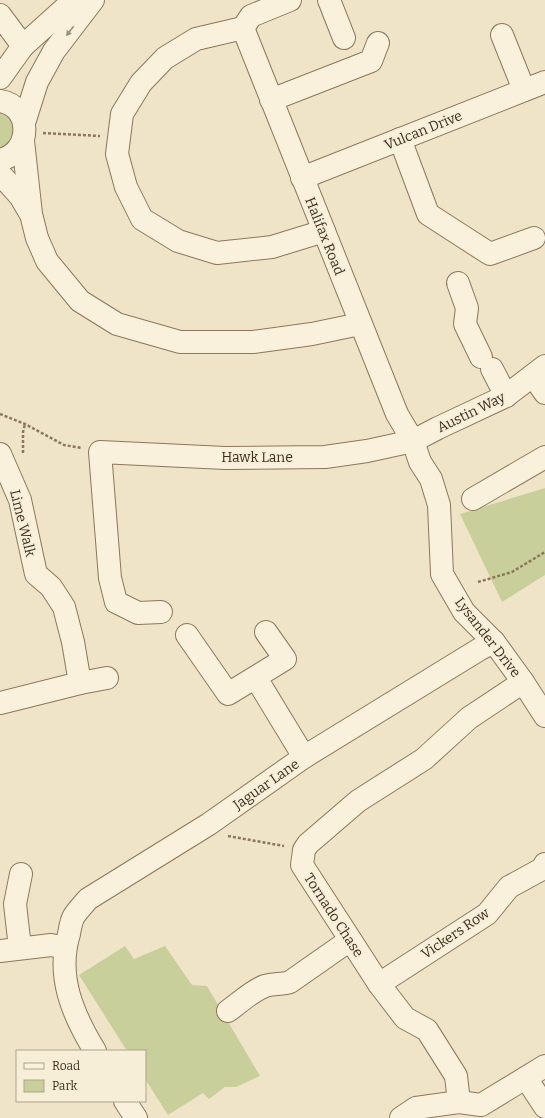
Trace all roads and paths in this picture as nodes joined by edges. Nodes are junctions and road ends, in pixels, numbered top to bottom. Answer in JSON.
{"nodes":[{"id":1,"x":74,"y":0,"type":"edge"},
{"id":2,"x":93,"y":0,"type":"edge"},
{"id":3,"x":290,"y":0,"type":"edge"},
{"id":4,"x":329,"y":0,"type":"edge"},
{"id":5,"x":0,"y":15,"type":"edge"},
{"id":6,"x":243,"y":28,"type":"junction"},
{"id":7,"x":502,"y":35,"type":"dead end"},
{"id":8,"x":344,"y":38,"type":"dead end"},
{"id":9,"x":378,"y":44,"type":"dead end"},
{"id":10,"x":23,"y":46,"type":"junction"},
{"id":11,"x":0,"y":78,"type":"edge"},
{"id":12,"x":545,"y":82,"type":"edge"},
{"id":13,"x":524,"y":90,"type":"junction"},
{"id":14,"x":271,"y":100,"type":"junction"},
{"id":15,"x":0,"y":101,"type":"edge"},
{"id":16,"x":24,"y":132,"type":"junction"},
{"id":17,"x":119,"y":137,"type":"junction"},
{"id":18,"x":400,"y":139,"type":"junction"},
{"id":19,"x":0,"y":160,"type":"edge"},
{"id":20,"x":0,"y":174,"type":"edge"},
{"id":21,"x":302,"y":178,"type":"junction"},
{"id":22,"x":31,"y":214,"type":"junction"},
{"id":23,"x":324,"y":231,"type":"junction"},
{"id":24,"x":534,"y":238,"type":"dead end"},
{"id":25,"x":458,"y":282,"type":"dead end"},
{"id":26,"x":360,"y":324,"type":"junction"},
{"id":27,"x":539,"y":371,"type":"edge"},
{"id":28,"x":545,"y":393,"type":"edge"},
{"id":29,"x":506,"y":396,"type":"junction"},
{"id":30,"x":0,"y":414,"type":"edge"},
{"id":31,"x":413,"y":441,"type":"junction"},
{"id":32,"x":100,"y":452,"type":"junction"},
{"id":33,"x":0,"y":454,"type":"edge"},
{"id":34,"x":545,"y":457,"type":"edge"},
{"id":35,"x":473,"y":499,"type":"dead end"},
{"id":36,"x":545,"y":552,"type":"edge"},
{"id":37,"x":478,"y":582,"type":"dead end"},
{"id":38,"x":160,"y":612,"type":"dead end"},
{"id":39,"x":266,"y":632,"type":"dead end"},
{"id":40,"x":187,"y":635,"type":"dead end"},
{"id":41,"x":494,"y":642,"type":"junction"},
{"id":42,"x":107,"y":678,"type":"dead end"},
{"id":43,"x":256,"y":678,"type":"junction"},
{"id":44,"x":523,"y":682,"type":"junction"},
{"id":45,"x":80,"y":683,"type":"junction"},
{"id":46,"x":0,"y":703,"type":"edge"},
{"id":47,"x":545,"y":716,"type":"edge"},
{"id":48,"x":304,"y":757,"type":"junction"},
{"id":49,"x":223,"y":835,"type":"dead end"},
{"id":50,"x":304,"y":850,"type":"junction"},
{"id":51,"x":545,"y":864,"type":"edge"},
{"id":52,"x":21,"y":874,"type":"dead end"},
{"id":53,"x":350,"y":940,"type":"junction"},
{"id":54,"x":65,"y":948,"type":"junction"},
{"id":55,"x":10,"y":950,"type":"edge"},
{"id":56,"x":379,"y":984,"type":"junction"},
{"id":57,"x":228,"y":1011,"type":"dead end"},
{"id":58,"x":94,"y":1050,"type":"edge"},
{"id":59,"x":545,"y":1066,"type":"edge"},
{"id":60,"x":526,"y":1078,"type":"junction"},
{"id":61,"x":126,"y":1102,"type":"edge"},
{"id":62,"x":459,"y":1102,"type":"junction"},
{"id":63,"x":545,"y":1107,"type":"edge"},
{"id":64,"x":136,"y":1118,"type":"edge"},
{"id":65,"x":401,"y":1118,"type":"edge"}],
"edges":[{"from":1,"to":10,"type":"street"},
{"from":2,"to":16,"type":"street","one_way":true},
{"from":3,"to":6,"type":"street"},
{"from":4,"to":8,"type":"street"},
{"from":5,"to":10,"type":"street"},
{"from":6,"to":14,"type":"street","name":"Halifax Road"},
{"from":6,"to":17,"type":"street"},
{"from":7,"to":13,"type":"street"},
{"from":9,"to":14,"type":"street"},
{"from":10,"to":11,"type":"street"},
{"from":12,"to":13,"type":"street","name":"Vulcan Drive"},
{"from":13,"to":18,"type":"street","name":"Vulcan Drive"},
{"from":14,"to":21,"type":"street","name":"Halifax Road"},
{"from":15,"to":16,"type":"street"},
{"from":16,"to":17,"type":"path"},
{"from":16,"to":19,"type":"street"},
{"from":16,"to":22,"type":"street"},
{"from":17,"to":23,"type":"street"},
{"from":18,"to":21,"type":"street","name":"Vulcan Drive"},
{"from":18,"to":24,"type":"street"},
{"from":20,"to":22,"type":"street"},
{"from":21,"to":23,"type":"street","name":"Halifax Road"},
{"from":22,"to":26,"type":"street"},
{"from":23,"to":26,"type":"street","name":"Halifax Road"},
{"from":25,"to":29,"type":"street"},
{"from":26,"to":31,"type":"street","name":"Halifax Road"},
{"from":27,"to":28,"type":"street"},
{"from":27,"to":29,"type":"street","name":"Austin Way"},
{"from":29,"to":31,"type":"street","name":"Austin Way"},
{"from":30,"to":32,"type":"path"},
{"from":31,"to":32,"type":"street","name":"Hawk Lane"},
{"from":31,"to":41,"type":"street","name":"Lysander Drive"},
{"from":32,"to":38,"type":"street"},
{"from":33,"to":45,"type":"street","name":"Lime Walk"},
{"from":34,"to":35,"type":"street"},
{"from":36,"to":37,"type":"path"},
{"from":39,"to":43,"type":"street"},
{"from":40,"to":43,"type":"street"},
{"from":41,"to":44,"type":"street","name":"Lysander Drive"},
{"from":41,"to":48,"type":"street","name":"Jaguar Lane"},
{"from":42,"to":45,"type":"street"},
{"from":43,"to":48,"type":"street"},
{"from":44,"to":47,"type":"street","name":"Lysander Drive"},
{"from":44,"to":50,"type":"street"},
{"from":45,"to":46,"type":"street"},
{"from":48,"to":54,"type":"street","name":"Jaguar Lane"},
{"from":49,"to":50,"type":"path"},
{"from":50,"to":53,"type":"street","name":"Tornado Chase"},
{"from":51,"to":56,"type":"street","name":"Vickers Row"},
{"from":52,"to":55,"type":"street"},
{"from":53,"to":56,"type":"street","name":"Tornado Chase"},
{"from":53,"to":57,"type":"street"},
{"from":54,"to":55,"type":"street"},
{"from":54,"to":58,"type":"street","name":"Jaguar Lane"},
{"from":56,"to":62,"type":"street","name":"Tornado Chase"},
{"from":59,"to":60,"type":"street"},
{"from":60,"to":62,"type":"street"},
{"from":60,"to":63,"type":"street"},
{"from":61,"to":64,"type":"street"},
{"from":62,"to":65,"type":"street"}]}
